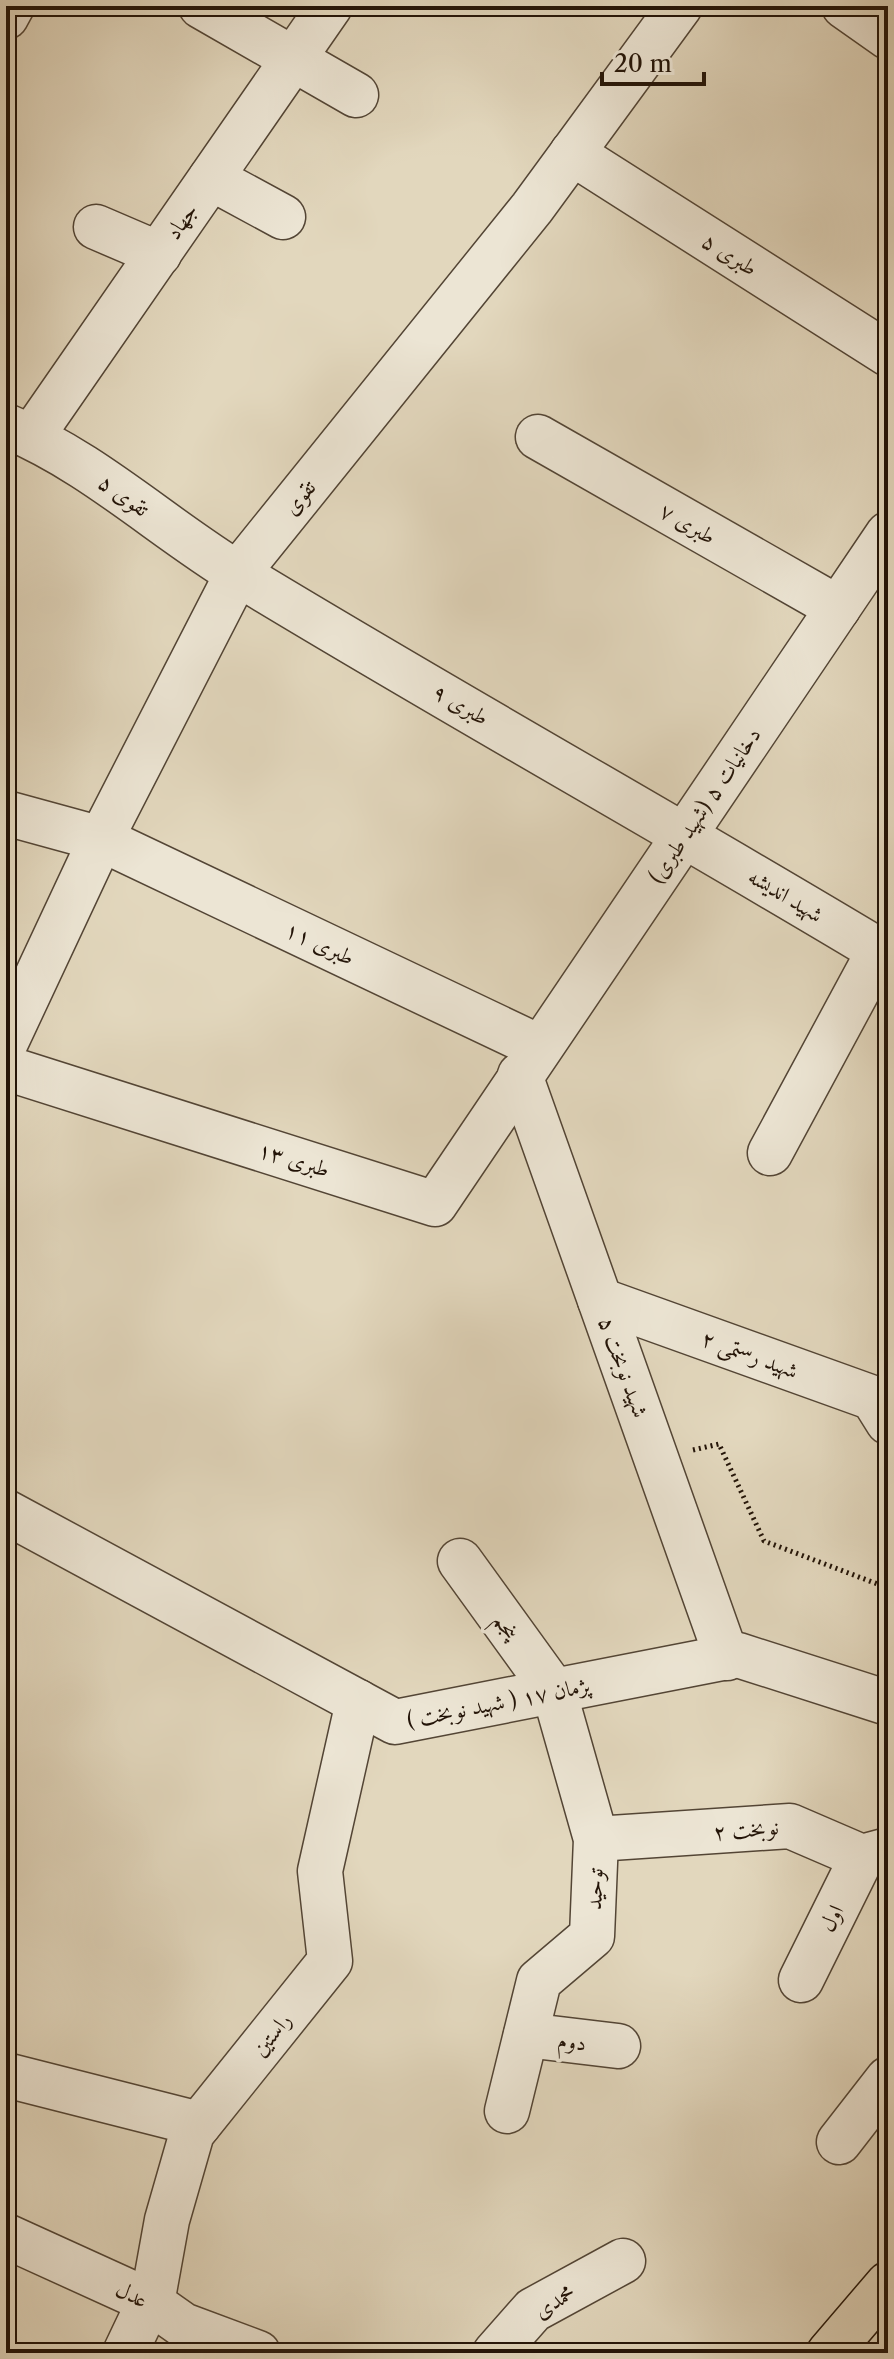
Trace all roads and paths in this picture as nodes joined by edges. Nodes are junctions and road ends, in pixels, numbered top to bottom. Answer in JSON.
{"nodes":[{"id":1,"x":12,"y":6,"type":"edge"},
{"id":2,"x":201,"y":6,"type":"edge"},
{"id":3,"x":330,"y":6,"type":"edge"},
{"id":4,"x":680,"y":6,"type":"edge"},
{"id":5,"x":844,"y":6,"type":"edge"},
{"id":6,"x":6,"y":17,"type":"edge"},
{"id":7,"x":888,"y":37,"type":"edge"},
{"id":8,"x":293,"y":59,"type":"junction"},
{"id":9,"x":356,"y":95,"type":"dead end"},
{"id":10,"x":572,"y":153,"type":"junction"},
{"id":11,"x":211,"y":178,"type":"junction"},
{"id":12,"x":283,"y":217,"type":"dead end"},
{"id":13,"x":96,"y":227,"type":"dead end"},
{"id":14,"x":159,"y":254,"type":"junction"},
{"id":15,"x":888,"y":354,"type":"edge"},
{"id":16,"x":19,"y":431,"type":"edge"},
{"id":17,"x":538,"y":437,"type":"dead end"},
{"id":18,"x":888,"y":534,"type":"edge"},
{"id":19,"x":237,"y":574,"type":"junction"},
{"id":20,"x":876,"y":578,"type":"edge"},
{"id":21,"x":838,"y":608,"type":"junction"},
{"id":22,"x":6,"y":813,"type":"edge"},
{"id":23,"x":684,"y":834,"type":"junction"},
{"id":24,"x":101,"y":839,"type":"junction"},
{"id":25,"x":884,"y":953,"type":"edge"},
{"id":26,"x":6,"y":1042,"type":"edge"},
{"id":27,"x":530,"y":1061,"type":"junction"},
{"id":28,"x":6,"y":1068,"type":"edge"},
{"id":29,"x":770,"y":1153,"type":"dead end"},
{"id":30,"x":600,"y":1300,"type":"junction"},
{"id":31,"x":888,"y":1422,"type":"edge"},
{"id":32,"x":657,"y":1459,"type":"junction"},
{"id":33,"x":6,"y":1512,"type":"edge"},
{"id":34,"x":460,"y":1561,"type":"dead end"},
{"id":35,"x":888,"y":1588,"type":"edge"},
{"id":36,"x":727,"y":1658,"type":"junction"},
{"id":37,"x":554,"y":1691,"type":"junction"},
{"id":38,"x":358,"y":1702,"type":"junction"},
{"id":39,"x":888,"y":1703,"type":"edge"},
{"id":40,"x":596,"y":1839,"type":"junction"},
{"id":41,"x":875,"y":1853,"type":"edge"},
{"id":42,"x":801,"y":1980,"type":"dead end"},
{"id":43,"x":526,"y":2035,"type":"junction"},
{"id":44,"x":618,"y":2046,"type":"dead end"},
{"id":45,"x":6,"y":2075,"type":"edge"},
{"id":46,"x":888,"y":2079,"type":"edge"},
{"id":47,"x":507,"y":2111,"type":"dead end"},
{"id":48,"x":199,"y":2124,"type":"junction"},
{"id":49,"x":839,"y":2142,"type":"dead end"},
{"id":50,"x":6,"y":2236,"type":"edge"},
{"id":51,"x":623,"y":2261,"type":"dead end"},
{"id":52,"x":888,"y":2284,"type":"edge"},
{"id":53,"x":149,"y":2301,"type":"junction"},
{"id":54,"x":125,"y":2353,"type":"edge"},
{"id":55,"x":258,"y":2353,"type":"edge"},
{"id":56,"x":495,"y":2353,"type":"edge"},
{"id":57,"x":829,"y":2353,"type":"edge"}],
"edges":[{"from":1,"to":6,"type":"street"},
{"from":2,"to":8,"type":"street"},
{"from":3,"to":8,"type":"street","name":"جهاد"},
{"from":4,"to":10,"type":"street","name":"تقوی"},
{"from":5,"to":7,"type":"street"},
{"from":8,"to":9,"type":"street"},
{"from":8,"to":11,"type":"street","name":"جهاد"},
{"from":10,"to":15,"type":"street","name":"طبری ۵"},
{"from":10,"to":19,"type":"street","name":"تقوی"},
{"from":11,"to":12,"type":"street"},
{"from":11,"to":14,"type":"street","name":"جهاد"},
{"from":13,"to":14,"type":"street"},
{"from":14,"to":16,"type":"street","name":"جهاد"},
{"from":16,"to":19,"type":"street","name":"تقوی ۵"},
{"from":17,"to":21,"type":"street","name":"طبری ۷"},
{"from":18,"to":20,"type":"street","name":"دخانیات ۵ (شهید طبری)"},
{"from":19,"to":23,"type":"street","name":"طبری ۹"},
{"from":19,"to":24,"type":"street","name":"تقوی"},
{"from":20,"to":21,"type":"street","name":"دخانیات ۵ (شهید طبری)"},
{"from":21,"to":23,"type":"street","name":"دخانیات ۵ (شهید طبری)"},
{"from":22,"to":24,"type":"street","name":"طبری ۱۱"},
{"from":23,"to":25,"type":"street","name":"شهید اندیشه"},
{"from":23,"to":27,"type":"street","name":"دخانیات ۵ (شهید طبری)"},
{"from":24,"to":26,"type":"street","name":"تقوی"},
{"from":24,"to":27,"type":"street","name":"طبری ۱۱"},
{"from":25,"to":29,"type":"street"},
{"from":27,"to":28,"type":"street","name":"طبری ۱۳"},
{"from":27,"to":30,"type":"street","name":"شهید نوبخت ۵"},
{"from":30,"to":31,"type":"street","name":"شهید رستمی ۲"},
{"from":30,"to":32,"type":"street","name":"شهید نوبخت ۵"},
{"from":32,"to":35,"type":"path"},
{"from":32,"to":36,"type":"street","name":"شهید نوبخت ۵"},
{"from":33,"to":38,"type":"street","name":"پژمان ۱۷ ( شهید نوبخت )"},
{"from":34,"to":37,"type":"street","name":"پنجم"},
{"from":36,"to":37,"type":"street","name":"پژمان ۱۷ ( شهید نوبخت )"},
{"from":36,"to":39,"type":"street","name":"پژمان ۱۷ ( شهید نوبخت )"},
{"from":37,"to":38,"type":"street","name":"پژمان ۱۷ ( شهید نوبخت )"},
{"from":37,"to":40,"type":"street","name":"توحید"},
{"from":38,"to":48,"type":"street","name":"راستین"},
{"from":40,"to":41,"type":"street","name":"نوبخت ۲"},
{"from":40,"to":43,"type":"street","name":"توحید"},
{"from":41,"to":42,"type":"street","name":"اول"},
{"from":43,"to":44,"type":"street","name":"دوم"},
{"from":43,"to":47,"type":"street","name":"توحید"},
{"from":45,"to":48,"type":"street"},
{"from":46,"to":49,"type":"street"},
{"from":48,"to":53,"type":"street","name":"راستین"},
{"from":50,"to":53,"type":"street","name":"عدل"},
{"from":51,"to":56,"type":"street","name":"محمدی"},
{"from":52,"to":57,"type":"main road"},
{"from":53,"to":54,"type":"street","name":"راستین"},
{"from":53,"to":55,"type":"street","name":"عدل"}]}
